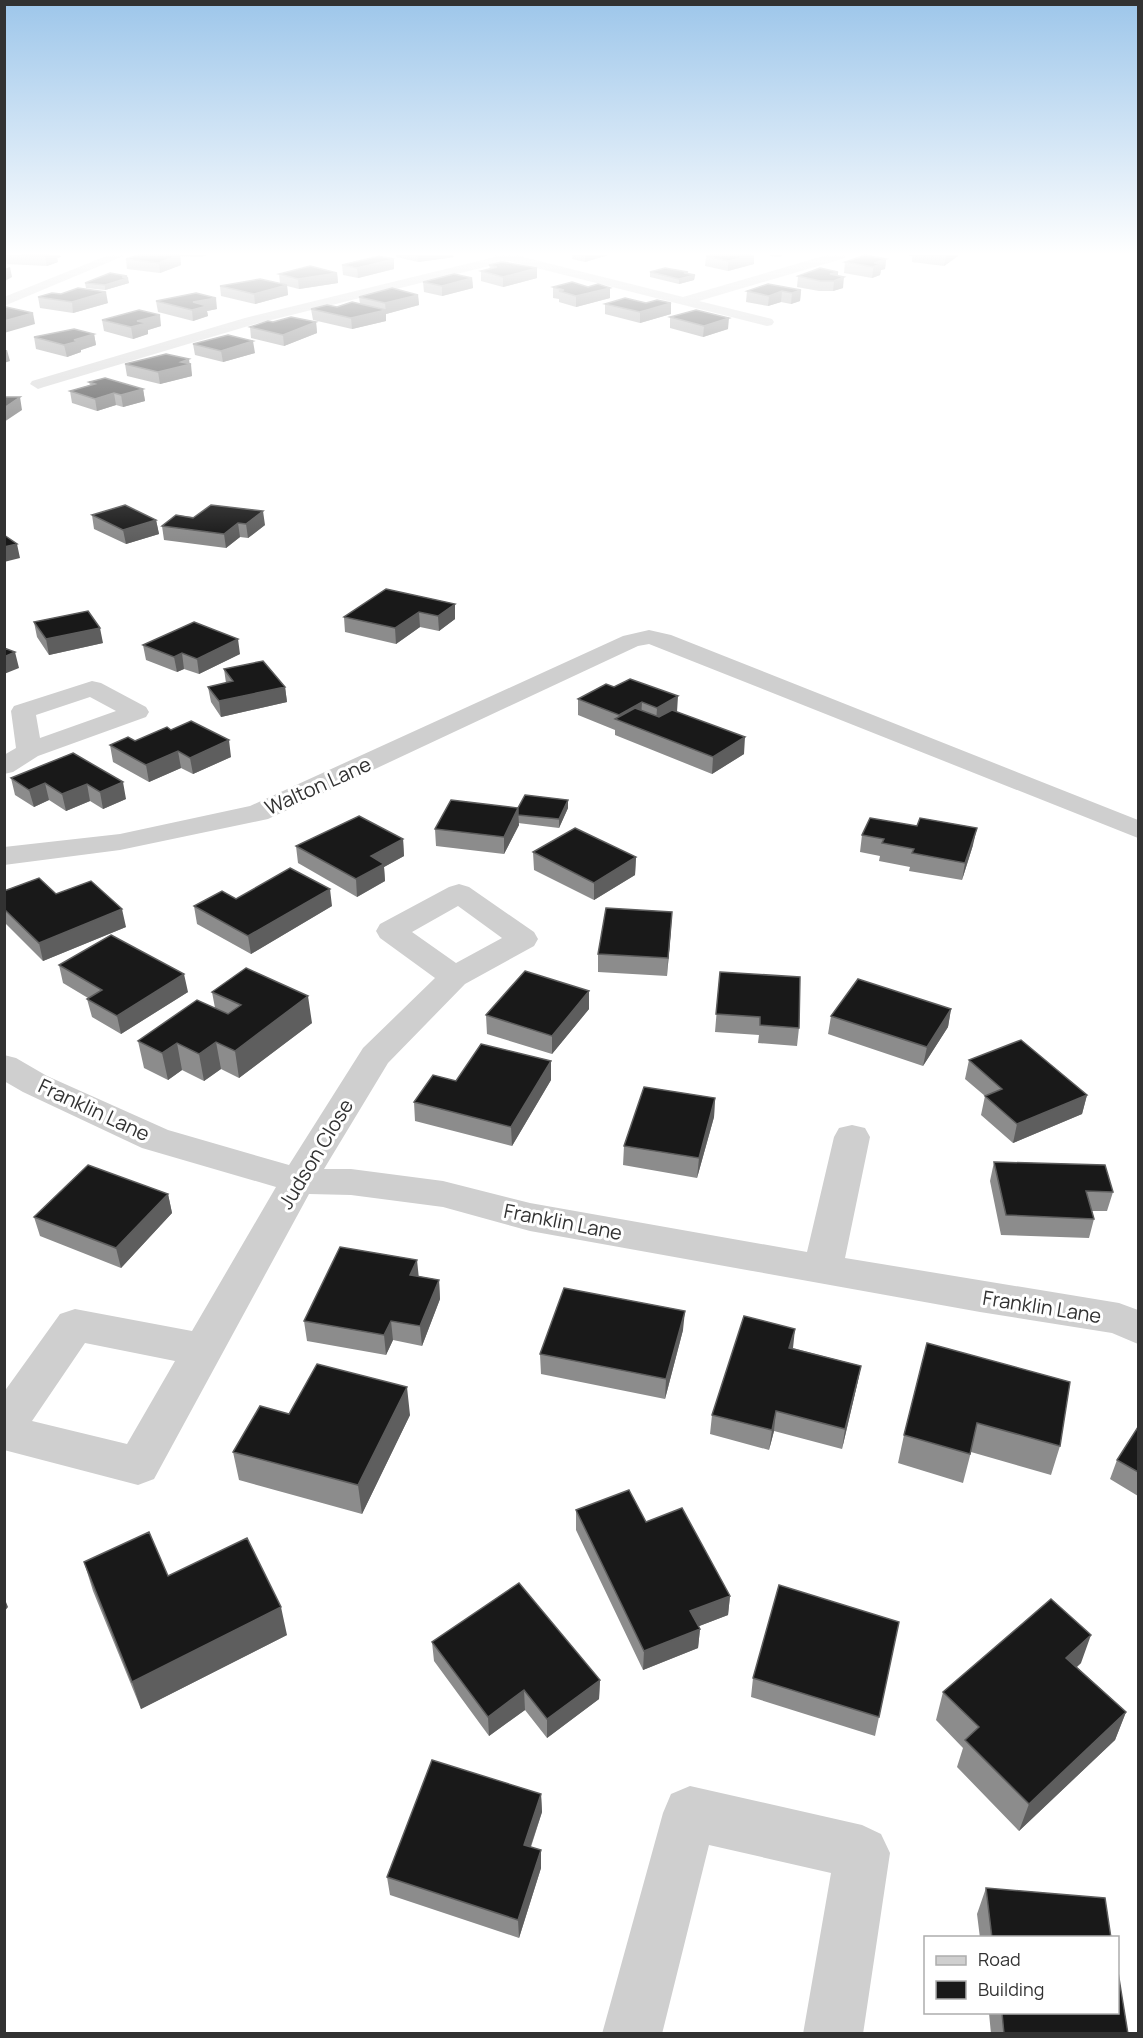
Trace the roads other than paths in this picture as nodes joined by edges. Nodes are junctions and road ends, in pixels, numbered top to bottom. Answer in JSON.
{"nodes":[{"id":1,"x":153,"y":350,"type":"edge"},
{"id":2,"x":38,"y":384,"type":"dead end"},
{"id":3,"x":29,"y":751,"type":"dead end"},
{"id":4,"x":4,"y":766,"type":"edge"},
{"id":5,"x":1138,"y":830,"type":"edge"},
{"id":6,"x":4,"y":856,"type":"edge"},
{"id":7,"x":454,"y":977,"type":"dead end"},
{"id":8,"x":4,"y":1066,"type":"edge"},
{"id":9,"x":852,"y":1137,"type":"dead end"},
{"id":10,"x":298,"y":1181,"type":"junction"},
{"id":11,"x":823,"y":1269,"type":"junction"},
{"id":12,"x":1138,"y":1328,"type":"edge"},
{"id":13,"x":204,"y":1350,"type":"junction"},
{"id":14,"x":4,"y":1427,"type":"edge"},
{"id":15,"x":4,"y":1432,"type":"edge"},
{"id":16,"x":633,"y":2034,"type":"edge"},
{"id":17,"x":833,"y":2034,"type":"edge"}],
"edges":[{"from":1,"to":2,"type":"street"},
{"from":3,"to":4,"type":"street"},
{"from":5,"to":6,"type":"street","name":"Walton Lane"},
{"from":7,"to":10,"type":"street","name":"Judson Close"},
{"from":8,"to":10,"type":"street","name":"Franklin Lane"},
{"from":9,"to":11,"type":"street"},
{"from":10,"to":11,"type":"street","name":"Franklin Lane"},
{"from":10,"to":13,"type":"street","name":"Judson Close"},
{"from":11,"to":12,"type":"street","name":"Franklin Lane"},
{"from":13,"to":14,"type":"street"},
{"from":13,"to":15,"type":"street","name":"Judson Close"},
{"from":16,"to":17,"type":"street"}]}
